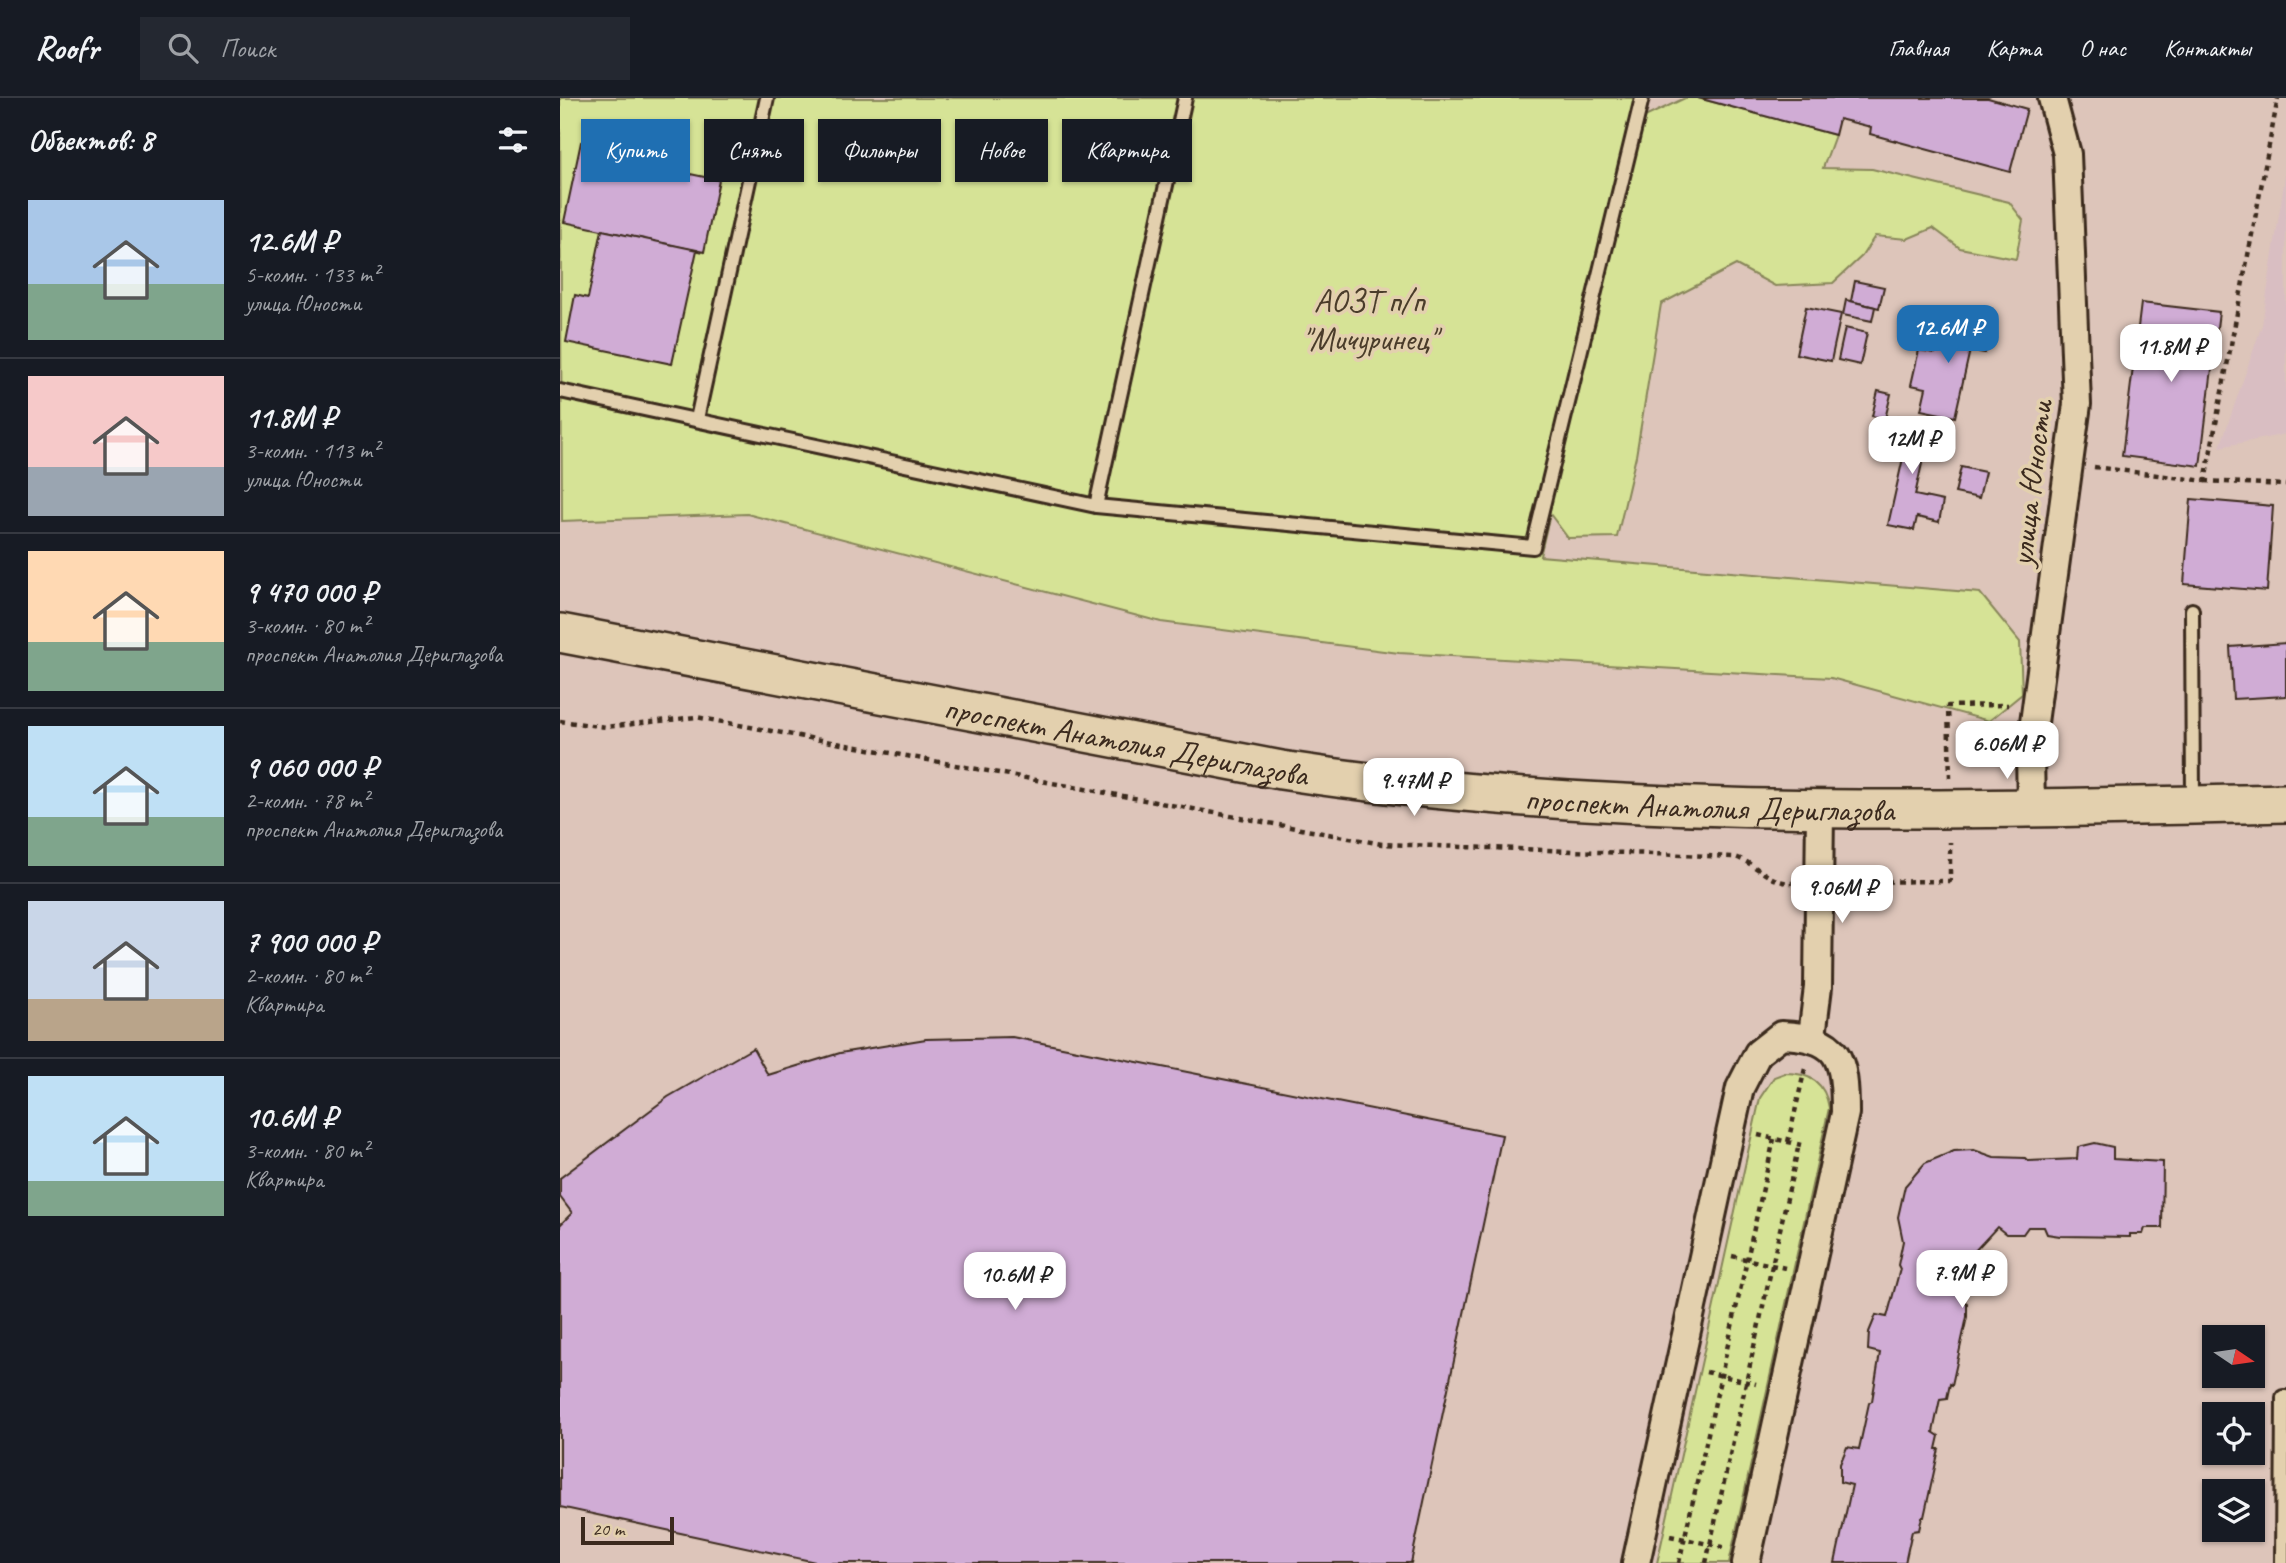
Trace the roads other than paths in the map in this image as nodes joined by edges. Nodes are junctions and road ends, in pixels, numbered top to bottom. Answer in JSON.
{"nodes":[{"id":1,"x":767,"y":98,"type":"edge"},
{"id":2,"x":1185,"y":98,"type":"edge"},
{"id":3,"x":1642,"y":98,"type":"edge"},
{"id":4,"x":2052,"y":98,"type":"edge"},
{"id":5,"x":560,"y":391,"type":"edge"},
{"id":6,"x":697,"y":419,"type":"junction"},
{"id":7,"x":1097,"y":506,"type":"junction"},
{"id":8,"x":2192,"y":610,"type":"dead end"},
{"id":9,"x":560,"y":633,"type":"edge"},
{"id":10,"x":2286,"y":803,"type":"edge"},
{"id":11,"x":2193,"y":805,"type":"junction"},
{"id":12,"x":2031,"y":809,"type":"junction"},
{"id":13,"x":1820,"y":810,"type":"junction"},
{"id":14,"x":1812,"y":1036,"type":"junction"},
{"id":15,"x":2286,"y":1383,"type":"edge"},
{"id":16,"x":2285,"y":1397,"type":"edge"},
{"id":17,"x":1747,"y":1558,"type":"edge"},
{"id":18,"x":1636,"y":1563,"type":"edge"},
{"id":19,"x":2282,"y":1563,"type":"edge"}],
"edges":[{"from":1,"to":6,"type":"lane"},
{"from":2,"to":7,"type":"lane"},
{"from":3,"to":7,"type":"lane"},
{"from":4,"to":12,"type":"street","name":"улица Юности"},
{"from":5,"to":6,"type":"lane"},
{"from":6,"to":7,"type":"lane"},
{"from":8,"to":11,"type":"lane"},
{"from":9,"to":13,"type":"main road","name":"проспект Анатолия Дериглазова"},
{"from":10,"to":11,"type":"main road","name":"проспект Анатолия Дериглазова"},
{"from":11,"to":12,"type":"main road","name":"проспект Анатолия Дериглазова"},
{"from":12,"to":13,"type":"main road","name":"проспект Анатолия Дериглазова"},
{"from":13,"to":14,"type":"street"},
{"from":14,"to":17,"type":"street"},
{"from":14,"to":18,"type":"street"},
{"from":15,"to":16,"type":"lane"},
{"from":16,"to":19,"type":"lane"}]}
